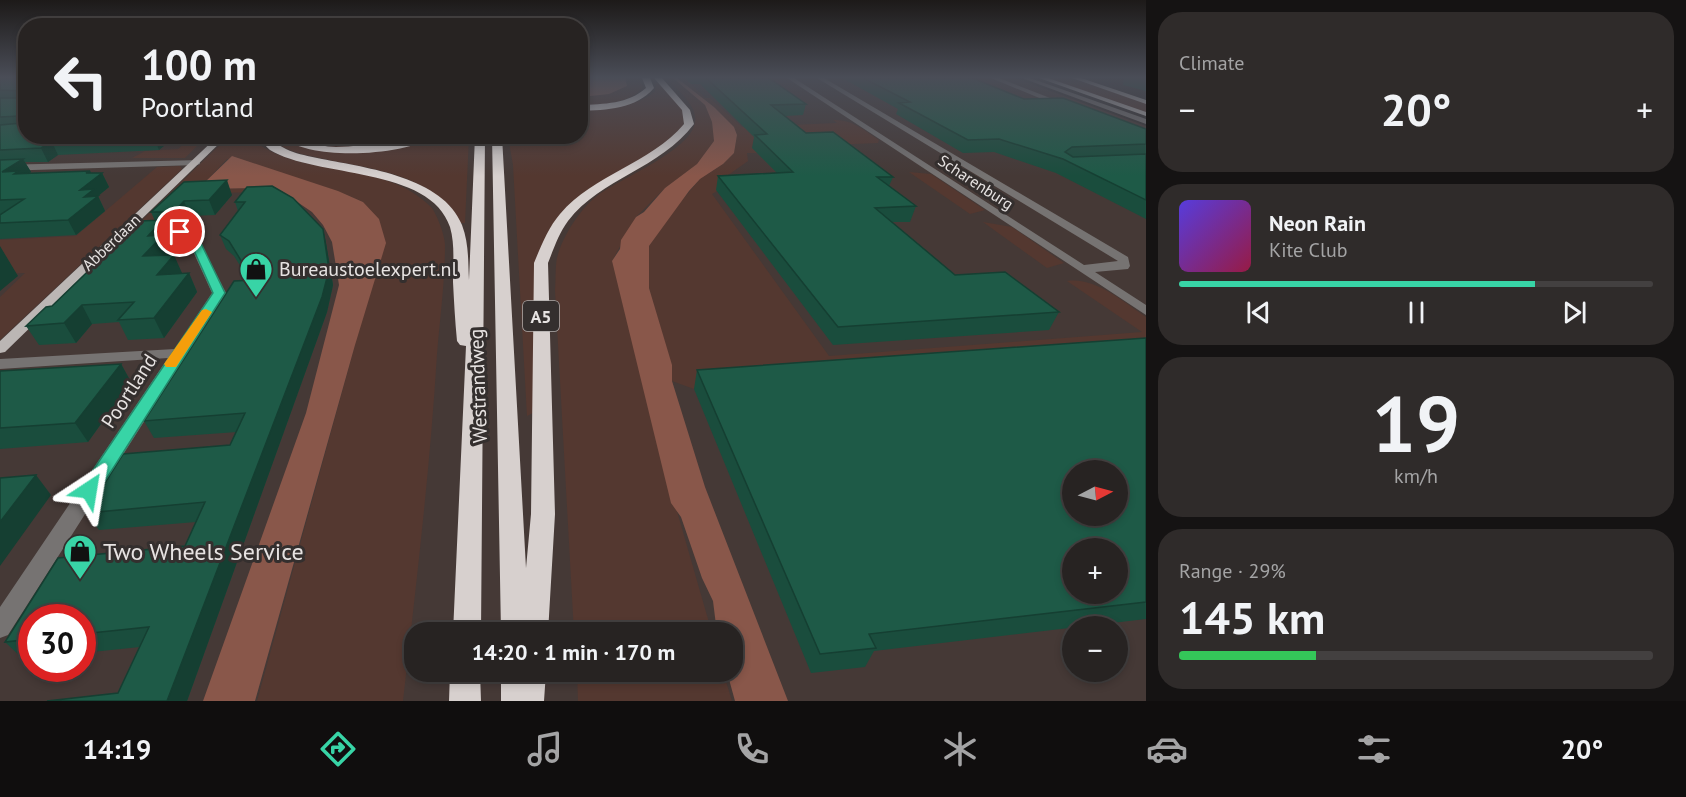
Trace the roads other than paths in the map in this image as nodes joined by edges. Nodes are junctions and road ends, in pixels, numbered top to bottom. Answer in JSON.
{"nodes":[{"id":1,"x":686,"y":111,"type":"edge"},
{"id":2,"x":841,"y":111,"type":"edge"},
{"id":3,"x":875,"y":111,"type":"edge"},
{"id":4,"x":1115,"y":111,"type":"edge"},
{"id":5,"x":1146,"y":122,"type":"edge"},
{"id":6,"x":923,"y":139,"type":"junction"},
{"id":7,"x":886,"y":140,"type":"junction"},
{"id":8,"x":215,"y":144,"type":"edge"},
{"id":9,"x":266,"y":144,"type":"edge"},
{"id":10,"x":298,"y":144,"type":"edge"},
{"id":11,"x":400,"y":144,"type":"edge"},
{"id":12,"x":480,"y":144,"type":"edge"},
{"id":13,"x":497,"y":144,"type":"edge"},
{"id":14,"x":197,"y":162,"type":"junction"},
{"id":15,"x":0,"y":168,"type":"edge"},
{"id":16,"x":120,"y":233,"type":"junction"},
{"id":17,"x":1083,"y":269,"type":"junction"},
{"id":18,"x":1146,"y":311,"type":"edge"},
{"id":19,"x":0,"y":349,"type":"edge"},
{"id":20,"x":178,"y":353,"type":"junction"},
{"id":21,"x":0,"y":364,"type":"edge"},
{"id":22,"x":473,"y":427,"type":"junction"},
{"id":23,"x":467,"y":622,"type":"edge"},
{"id":24,"x":515,"y":622,"type":"edge"},
{"id":25,"x":535,"y":622,"type":"edge"},
{"id":26,"x":0,"y":627,"type":"edge"},
{"id":27,"x":465,"y":682,"type":"edge"},
{"id":28,"x":517,"y":682,"type":"edge"},
{"id":29,"x":530,"y":682,"type":"edge"},
{"id":30,"x":465,"y":701,"type":"edge"},
{"id":31,"x":518,"y":701,"type":"edge"},
{"id":32,"x":528,"y":701,"type":"edge"}],
"edges":[{"from":1,"to":25,"type":"highway","number":"A5"},
{"from":2,"to":7,"type":"street","name":"Scharenburg"},
{"from":3,"to":6,"type":"street"},
{"from":4,"to":5,"type":"street"},
{"from":6,"to":7,"type":"street"},
{"from":6,"to":17,"type":"street"},
{"from":7,"to":17,"type":"street","name":"Scharenburg"},
{"from":8,"to":14,"type":"main road","name":"Abberdaan"},
{"from":9,"to":22,"type":"highway"},
{"from":10,"to":11,"type":"highway"},
{"from":12,"to":22,"type":"highway","name":"Westrandweg"},
{"from":13,"to":24,"type":"highway","name":"Westrandweg","number":"A5"},
{"from":14,"to":15,"type":"street"},
{"from":14,"to":16,"type":"main road","name":"Abberdaan"},
{"from":16,"to":19,"type":"main road","name":"Abberdaan"},
{"from":16,"to":20,"type":"street","name":"Poortland"},
{"from":17,"to":18,"type":"street","name":"Scharenburg"},
{"from":20,"to":21,"type":"street"},
{"from":20,"to":26,"type":"street","name":"Poortland"},
{"from":22,"to":23,"type":"highway","name":"Westrandweg"},
{"from":27,"to":30,"type":"highway"},
{"from":28,"to":31,"type":"highway"},
{"from":29,"to":32,"type":"highway"}]}
